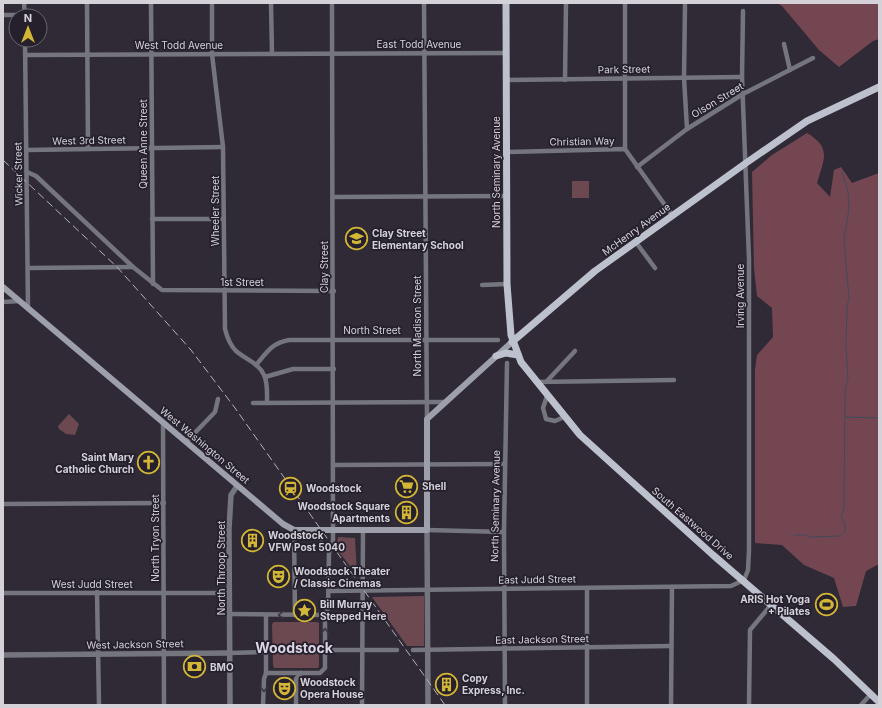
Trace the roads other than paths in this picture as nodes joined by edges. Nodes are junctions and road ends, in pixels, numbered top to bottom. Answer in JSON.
{"nodes":[{"id":1,"x":87,"y":3,"type":"edge"},
{"id":2,"x":150,"y":3,"type":"edge"},
{"id":3,"x":212,"y":3,"type":"edge"},
{"id":4,"x":271,"y":3,"type":"edge"},
{"id":5,"x":332,"y":3,"type":"edge"},
{"id":6,"x":424,"y":3,"type":"edge"},
{"id":7,"x":506,"y":3,"type":"edge"},
{"id":8,"x":566,"y":3,"type":"edge"},
{"id":9,"x":625,"y":3,"type":"edge"},
{"id":10,"x":685,"y":5,"type":"dead end"},
{"id":11,"x":743,"y":11,"type":"dead end"},
{"id":12,"x":784,"y":44,"type":"dead end"},
{"id":13,"x":25,"y":48,"type":"edge"},
{"id":14,"x":425,"y":53,"type":"junction"},
{"id":15,"x":506,"y":53,"type":"junction"},
{"id":16,"x":212,"y":54,"type":"junction"},
{"id":17,"x":272,"y":54,"type":"junction"},
{"id":18,"x":332,"y":54,"type":"junction"},
{"id":19,"x":25,"y":55,"type":"junction"},
{"id":20,"x":87,"y":55,"type":"junction"},
{"id":21,"x":151,"y":55,"type":"junction"},
{"id":22,"x":813,"y":58,"type":"dead end"},
{"id":23,"x":790,"y":70,"type":"junction"},
{"id":24,"x":742,"y":77,"type":"junction"},
{"id":25,"x":625,"y":78,"type":"junction"},
{"id":26,"x":684,"y":78,"type":"junction"},
{"id":27,"x":506,"y":80,"type":"junction"},
{"id":28,"x":565,"y":80,"type":"junction"},
{"id":29,"x":879,"y":87,"type":"edge"},
{"id":30,"x":743,"y":94,"type":"junction"},
{"id":31,"x":687,"y":129,"type":"junction"},
{"id":32,"x":223,"y":147,"type":"junction"},
{"id":33,"x":152,"y":148,"type":"junction"},
{"id":34,"x":88,"y":149,"type":"junction"},
{"id":35,"x":625,"y":149,"type":"junction"},
{"id":36,"x":26,"y":150,"type":"junction"},
{"id":37,"x":506,"y":152,"type":"junction"},
{"id":38,"x":746,"y":163,"type":"junction"},
{"id":39,"x":637,"y":167,"type":"junction"},
{"id":40,"x":27,"y":172,"type":"junction"},
{"id":41,"x":425,"y":196,"type":"junction"},
{"id":42,"x":506,"y":196,"type":"junction"},
{"id":43,"x":333,"y":197,"type":"junction"},
{"id":44,"x":672,"y":215,"type":"junction"},
{"id":45,"x":152,"y":219,"type":"junction"},
{"id":46,"x":224,"y":219,"type":"junction"},
{"id":47,"x":635,"y":241,"type":"junction"},
{"id":48,"x":133,"y":267,"type":"junction"},
{"id":49,"x":28,"y":268,"type":"junction"},
{"id":50,"x":655,"y":268,"type":"dead end"},
{"id":51,"x":153,"y":284,"type":"junction"},
{"id":52,"x":507,"y":284,"type":"junction"},
{"id":53,"x":482,"y":285,"type":"dead end"},
{"id":54,"x":3,"y":287,"type":"edge"},
{"id":55,"x":224,"y":291,"type":"junction"},
{"id":56,"x":334,"y":291,"type":"junction"},
{"id":57,"x":20,"y":301,"type":"junction"},
{"id":58,"x":3,"y":302,"type":"edge"},
{"id":59,"x":28,"y":308,"type":"junction"},
{"id":60,"x":510,"y":325,"type":"junction"},
{"id":61,"x":530,"y":326,"type":"junction"},
{"id":62,"x":426,"y":339,"type":"junction"},
{"id":63,"x":333,"y":340,"type":"junction"},
{"id":64,"x":498,"y":340,"type":"dead end"},
{"id":65,"x":512,"y":342,"type":"junction"},
{"id":66,"x":576,"y":351,"type":"dead end"},
{"id":67,"x":518,"y":355,"type":"junction"},
{"id":68,"x":496,"y":356,"type":"junction"},
{"id":69,"x":508,"y":363,"type":"dead end"},
{"id":70,"x":256,"y":365,"type":"junction"},
{"id":71,"x":334,"y":368,"type":"junction"},
{"id":72,"x":265,"y":377,"type":"junction"},
{"id":73,"x":674,"y":380,"type":"dead end"},
{"id":74,"x":547,"y":381,"type":"junction"},
{"id":75,"x":536,"y":382,"type":"junction"},
{"id":76,"x":547,"y":396,"type":"junction"},
{"id":77,"x":218,"y":399,"type":"dead end"},
{"id":78,"x":427,"y":402,"type":"junction"},
{"id":79,"x":445,"y":402,"type":"junction"},
{"id":80,"x":253,"y":403,"type":"dead end"},
{"id":81,"x":267,"y":403,"type":"junction"},
{"id":82,"x":334,"y":403,"type":"junction"},
{"id":83,"x":564,"y":417,"type":"junction"},
{"id":84,"x":427,"y":419,"type":"junction"},
{"id":85,"x":163,"y":423,"type":"junction"},
{"id":86,"x":186,"y":442,"type":"junction"},
{"id":87,"x":427,"y":464,"type":"junction"},
{"id":88,"x":505,"y":464,"type":"junction"},
{"id":89,"x":334,"y":465,"type":"junction"},
{"id":90,"x":237,"y":486,"type":"junction"},
{"id":91,"x":164,"y":503,"type":"junction"},
{"id":92,"x":3,"y":504,"type":"edge"},
{"id":93,"x":294,"y":530,"type":"junction"},
{"id":94,"x":333,"y":530,"type":"junction"},
{"id":95,"x":363,"y":530,"type":"junction"},
{"id":96,"x":427,"y":530,"type":"junction"},
{"id":97,"x":504,"y":532,"type":"junction"},
{"id":98,"x":317,"y":535,"type":"dead end"},
{"id":99,"x":329,"y":551,"type":"junction"},
{"id":100,"x":744,"y":580,"type":"junction"},
{"id":101,"x":672,"y":587,"type":"junction"},
{"id":102,"x":587,"y":588,"type":"junction"},
{"id":103,"x":504,"y":589,"type":"junction"},
{"id":104,"x":427,"y":590,"type":"junction"},
{"id":105,"x":329,"y":591,"type":"junction"},
{"id":106,"x":363,"y":591,"type":"junction"},
{"id":107,"x":97,"y":592,"type":"junction"},
{"id":108,"x":3,"y":593,"type":"edge"},
{"id":109,"x":164,"y":593,"type":"junction"},
{"id":110,"x":230,"y":593,"type":"junction"},
{"id":111,"x":770,"y":605,"type":"junction"},
{"id":112,"x":230,"y":614,"type":"junction"},
{"id":113,"x":294,"y":615,"type":"junction"},
{"id":114,"x":325,"y":615,"type":"junction"},
{"id":115,"x":266,"y":616,"type":"junction"},
{"id":116,"x":671,"y":646,"type":"junction"},
{"id":117,"x":587,"y":647,"type":"junction"},
{"id":118,"x":326,"y":650,"type":"junction"},
{"id":119,"x":362,"y":650,"type":"junction"},
{"id":120,"x":397,"y":650,"type":"dead end"},
{"id":121,"x":413,"y":650,"type":"dead end"},
{"id":122,"x":428,"y":650,"type":"junction"},
{"id":123,"x":504,"y":650,"type":"junction"},
{"id":124,"x":230,"y":652,"type":"junction"},
{"id":125,"x":266,"y":652,"type":"junction"},
{"id":126,"x":164,"y":653,"type":"junction"},
{"id":127,"x":97,"y":654,"type":"junction"},
{"id":128,"x":3,"y":655,"type":"edge"},
{"id":129,"x":266,"y":673,"type":"junction"},
{"id":130,"x":290,"y":673,"type":"junction"},
{"id":131,"x":301,"y":673,"type":"junction"},
{"id":132,"x":296,"y":679,"type":"junction"},
{"id":133,"x":871,"y":694,"type":"junction"},
{"id":134,"x":879,"y":702,"type":"edge"},
{"id":135,"x":99,"y":705,"type":"edge"},
{"id":136,"x":164,"y":705,"type":"edge"},
{"id":137,"x":230,"y":705,"type":"edge"},
{"id":138,"x":263,"y":705,"type":"edge"},
{"id":139,"x":296,"y":705,"type":"edge"},
{"id":140,"x":362,"y":705,"type":"edge"},
{"id":141,"x":428,"y":705,"type":"edge"},
{"id":142,"x":505,"y":705,"type":"edge"},
{"id":143,"x":588,"y":705,"type":"edge"},
{"id":144,"x":671,"y":705,"type":"edge"},
{"id":145,"x":750,"y":705,"type":"edge"},
{"id":146,"x":861,"y":705,"type":"edge"}],
"edges":[{"from":1,"to":20,"type":"street"},
{"from":2,"to":21,"type":"street","name":"Queen Anne Street"},
{"from":3,"to":16,"type":"street","name":"Wheeler Street"},
{"from":4,"to":17,"type":"street"},
{"from":5,"to":18,"type":"street","name":"Clay Street"},
{"from":6,"to":14,"type":"street","name":"North Madison Street"},
{"from":7,"to":15,"type":"main road","name":"North Seminary Avenue"},
{"from":8,"to":28,"type":"street"},
{"from":9,"to":25,"type":"street"},
{"from":10,"to":26,"type":"street"},
{"from":11,"to":24,"type":"street","name":"Irving Avenue"},
{"from":12,"to":23,"type":"street"},
{"from":13,"to":19,"type":"street","name":"Wicker Street"},
{"from":14,"to":15,"type":"street","name":"East Todd Avenue"},
{"from":14,"to":18,"type":"street","name":"East Todd Avenue"},
{"from":14,"to":41,"type":"street","name":"North Madison Street"},
{"from":15,"to":27,"type":"main road","name":"North Seminary Avenue"},
{"from":16,"to":17,"type":"street","name":"West Todd Avenue"},
{"from":16,"to":21,"type":"street","name":"West Todd Avenue"},
{"from":16,"to":32,"type":"street","name":"Wheeler Street"},
{"from":17,"to":18,"type":"street","name":"West Todd Avenue"},
{"from":18,"to":43,"type":"street","name":"Clay Street"},
{"from":19,"to":20,"type":"street","name":"West Todd Avenue"},
{"from":19,"to":36,"type":"street","name":"Wicker Street"},
{"from":20,"to":21,"type":"street","name":"West Todd Avenue"},
{"from":20,"to":34,"type":"street"},
{"from":21,"to":33,"type":"street","name":"Queen Anne Street"},
{"from":22,"to":23,"type":"street","name":"Olson Street"},
{"from":23,"to":30,"type":"street","name":"Olson Street"},
{"from":24,"to":26,"type":"street","name":"Park Street"},
{"from":24,"to":30,"type":"street","name":"Irving Avenue"},
{"from":25,"to":26,"type":"street","name":"Park Street"},
{"from":25,"to":28,"type":"street","name":"Park Street"},
{"from":25,"to":35,"type":"street"},
{"from":26,"to":31,"type":"street"},
{"from":27,"to":28,"type":"street","name":"Park Street"},
{"from":27,"to":37,"type":"main road","name":"North Seminary Avenue"},
{"from":29,"to":38,"type":"main road","name":"McHenry Avenue"},
{"from":30,"to":31,"type":"street","name":"Olson Street"},
{"from":30,"to":38,"type":"street","name":"Irving Avenue"},
{"from":31,"to":39,"type":"street","name":"Olson Street"},
{"from":32,"to":33,"type":"street","name":"West 3rd Street"},
{"from":32,"to":46,"type":"street","name":"Wheeler Street"},
{"from":33,"to":34,"type":"street","name":"West 3rd Street"},
{"from":33,"to":45,"type":"street","name":"Queen Anne Street"},
{"from":34,"to":36,"type":"street","name":"West 3rd Street"},
{"from":35,"to":37,"type":"street","name":"Christian Way"},
{"from":35,"to":39,"type":"street","name":"Christian Way"},
{"from":36,"to":40,"type":"street","name":"Wicker Street"},
{"from":37,"to":42,"type":"main road","name":"North Seminary Avenue"},
{"from":38,"to":44,"type":"main road","name":"McHenry Avenue"},
{"from":38,"to":100,"type":"street","name":"Irving Avenue"},
{"from":39,"to":44,"type":"street","name":"Christian Way"},
{"from":40,"to":48,"type":"street"},
{"from":40,"to":49,"type":"street","name":"Wicker Street"},
{"from":41,"to":42,"type":"street"},
{"from":41,"to":43,"type":"street"},
{"from":41,"to":62,"type":"street","name":"North Madison Street"},
{"from":42,"to":52,"type":"main road","name":"North Seminary Avenue"},
{"from":43,"to":56,"type":"street","name":"Clay Street"},
{"from":44,"to":47,"type":"main road","name":"McHenry Avenue"},
{"from":45,"to":46,"type":"street"},
{"from":45,"to":51,"type":"street","name":"Queen Anne Street"},
{"from":46,"to":55,"type":"street","name":"Wheeler Street"},
{"from":47,"to":50,"type":"street"},
{"from":47,"to":61,"type":"main road","name":"McHenry Avenue"},
{"from":48,"to":49,"type":"street"},
{"from":48,"to":51,"type":"street"},
{"from":49,"to":59,"type":"street","name":"Wicker Street"},
{"from":51,"to":55,"type":"street","name":"1st Street"},
{"from":52,"to":53,"type":"street"},
{"from":52,"to":60,"type":"main road","name":"North Seminary Avenue"},
{"from":54,"to":57,"type":"main road","name":"West Washington Street"},
{"from":55,"to":56,"type":"street","name":"1st Street"},
{"from":55,"to":70,"type":"street","name":"Wheeler Street"},
{"from":56,"to":63,"type":"street","name":"Clay Street"},
{"from":57,"to":58,"type":"street"},
{"from":57,"to":59,"type":"main road","name":"West Washington Street"},
{"from":59,"to":85,"type":"main road","name":"West Washington Street"},
{"from":60,"to":61,"type":"main road"},
{"from":60,"to":65,"type":"main road","name":"North Seminary Avenue"},
{"from":61,"to":65,"type":"main road","name":"McHenry Avenue"},
{"from":62,"to":63,"type":"street","name":"North Street"},
{"from":62,"to":64,"type":"street","name":"North Street"},
{"from":62,"to":78,"type":"street","name":"North Madison Street"},
{"from":63,"to":70,"type":"street","name":"North Street"},
{"from":63,"to":71,"type":"street","name":"Clay Street"},
{"from":65,"to":67,"type":"main road","name":"South Eastwood Drive"},
{"from":65,"to":68,"type":"main road","name":"McHenry Avenue"},
{"from":66,"to":74,"type":"street"},
{"from":67,"to":68,"type":"main road"},
{"from":67,"to":75,"type":"main road","name":"South Eastwood Drive"},
{"from":68,"to":79,"type":"main road","name":"McHenry Avenue"},
{"from":69,"to":88,"type":"street","name":"North Seminary Avenue"},
{"from":70,"to":72,"type":"street","name":"Wheeler Street"},
{"from":71,"to":72,"type":"street"},
{"from":71,"to":82,"type":"street","name":"Clay Street"},
{"from":72,"to":81,"type":"street"},
{"from":73,"to":74,"type":"street"},
{"from":74,"to":75,"type":"street"},
{"from":75,"to":76,"type":"main road","name":"South Eastwood Drive"},
{"from":76,"to":83,"type":"main road","name":"South Eastwood Drive"},
{"from":76,"to":83,"type":"street"},
{"from":77,"to":86,"type":"street"},
{"from":78,"to":79,"type":"street"},
{"from":78,"to":82,"type":"street"},
{"from":78,"to":84,"type":"street","name":"North Madison Street"},
{"from":79,"to":84,"type":"main road","name":"McHenry Avenue"},
{"from":80,"to":81,"type":"street"},
{"from":81,"to":82,"type":"street"},
{"from":82,"to":89,"type":"street","name":"Clay Street"},
{"from":83,"to":100,"type":"main road","name":"South Eastwood Drive"},
{"from":84,"to":87,"type":"main road","name":"North Madison Street"},
{"from":85,"to":86,"type":"main road","name":"West Washington Street"},
{"from":85,"to":91,"type":"street","name":"North Tryon Street"},
{"from":86,"to":90,"type":"main road","name":"West Washington Street"},
{"from":87,"to":88,"type":"street"},
{"from":87,"to":89,"type":"street"},
{"from":87,"to":96,"type":"main road","name":"North Madison Street"},
{"from":88,"to":97,"type":"street","name":"North Seminary Avenue"},
{"from":89,"to":94,"type":"street","name":"Clay Street"},
{"from":90,"to":93,"type":"main road","name":"West Washington Street"},
{"from":90,"to":110,"type":"street","name":"North Throop Street"},
{"from":91,"to":92,"type":"street"},
{"from":91,"to":109,"type":"street","name":"North Tryon Street"},
{"from":93,"to":94,"type":"main road"},
{"from":93,"to":113,"type":"street"},
{"from":94,"to":95,"type":"main road"},
{"from":94,"to":99,"type":"street","name":"Clay Street"},
{"from":95,"to":96,"type":"main road"},
{"from":95,"to":106,"type":"street"},
{"from":96,"to":97,"type":"street"},
{"from":96,"to":104,"type":"street","name":"North Madison Street"},
{"from":97,"to":103,"type":"street","name":"North Seminary Avenue"},
{"from":98,"to":99,"type":"street"},
{"from":99,"to":105,"type":"street","name":"Clay Street"},
{"from":100,"to":101,"type":"street","name":"East Judd Street"},
{"from":100,"to":111,"type":"main road","name":"South Eastwood Drive"},
{"from":101,"to":102,"type":"street","name":"East Judd Street"},
{"from":101,"to":116,"type":"street"},
{"from":102,"to":103,"type":"street","name":"East Judd Street"},
{"from":102,"to":117,"type":"street"},
{"from":103,"to":104,"type":"street","name":"East Judd Street"},
{"from":103,"to":123,"type":"street","name":"North Seminary Avenue"},
{"from":104,"to":106,"type":"street","name":"East Judd Street"},
{"from":104,"to":122,"type":"street","name":"North Madison Street"},
{"from":105,"to":106,"type":"street","name":"East Judd Street"},
{"from":105,"to":114,"type":"street","name":"Clay Street"},
{"from":106,"to":119,"type":"street"},
{"from":107,"to":108,"type":"street","name":"West Judd Street"},
{"from":107,"to":109,"type":"street","name":"West Judd Street"},
{"from":107,"to":127,"type":"street"},
{"from":109,"to":110,"type":"street","name":"West Judd Street"},
{"from":109,"to":126,"type":"street","name":"North Tryon Street"},
{"from":110,"to":112,"type":"street","name":"North Throop Street"},
{"from":111,"to":133,"type":"main road","name":"South Eastwood Drive"},
{"from":111,"to":145,"type":"street"},
{"from":112,"to":115,"type":"street"},
{"from":112,"to":124,"type":"street","name":"North Throop Street"},
{"from":113,"to":114,"type":"street"},
{"from":113,"to":115,"type":"street","one_way":true},
{"from":118,"to":114,"type":"street","name":"Clay Street","one_way":true},
{"from":115,"to":125,"type":"street"},
{"from":116,"to":117,"type":"street","name":"East Jackson Street"},
{"from":116,"to":144,"type":"street"},
{"from":117,"to":123,"type":"street","name":"East Jackson Street"},
{"from":117,"to":143,"type":"street"},
{"from":118,"to":119,"type":"street"},
{"from":118,"to":131,"type":"street","name":"Clay Street"},
{"from":119,"to":120,"type":"street"},
{"from":119,"to":140,"type":"street"},
{"from":121,"to":122,"type":"street","name":"East Jackson Street"},
{"from":122,"to":123,"type":"street","name":"East Jackson Street"},
{"from":122,"to":141,"type":"street","name":"North Madison Street"},
{"from":123,"to":142,"type":"street","name":"North Seminary Avenue"},
{"from":124,"to":125,"type":"street","name":"West Jackson Street"},
{"from":124,"to":126,"type":"street","name":"West Jackson Street"},
{"from":124,"to":137,"type":"street","name":"North Throop Street"},
{"from":125,"to":129,"type":"street"},
{"from":126,"to":127,"type":"street","name":"West Jackson Street"},
{"from":126,"to":136,"type":"street","name":"North Tryon Street"},
{"from":127,"to":128,"type":"street","name":"West Jackson Street"},
{"from":127,"to":135,"type":"street"},
{"from":129,"to":130,"type":"street"},
{"from":129,"to":138,"type":"street","one_way":true},
{"from":130,"to":131,"type":"street"},
{"from":130,"to":132,"type":"street"},
{"from":131,"to":132,"type":"street"},
{"from":132,"to":139,"type":"street"},
{"from":133,"to":134,"type":"main road","name":"South Eastwood Drive"},
{"from":133,"to":146,"type":"street"}]}
